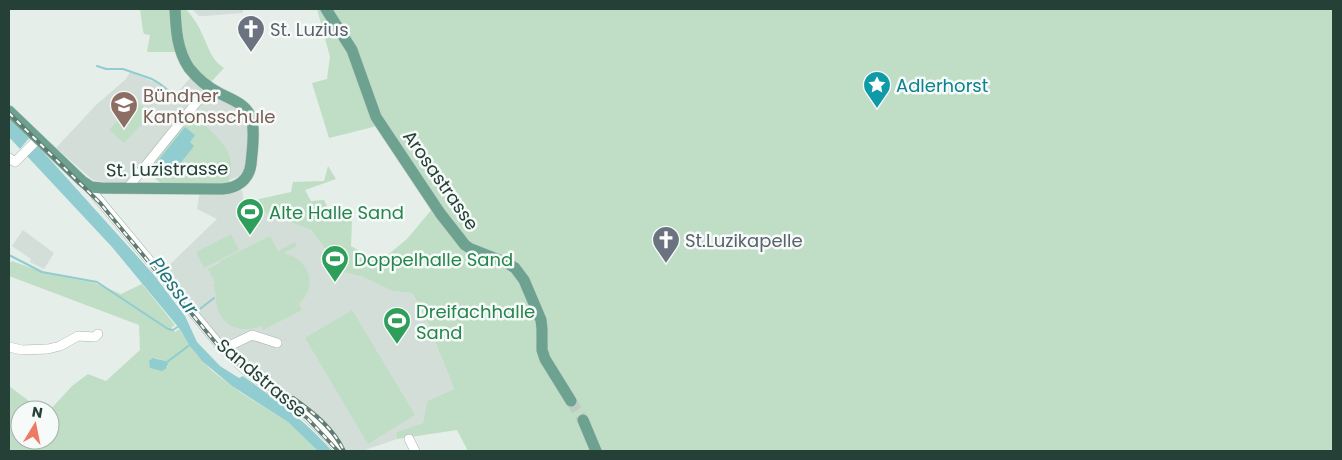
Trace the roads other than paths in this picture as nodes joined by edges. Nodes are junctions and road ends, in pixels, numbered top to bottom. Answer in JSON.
{"nodes":[{"id":1,"x":175,"y":9,"type":"edge"},
{"id":2,"x":326,"y":9,"type":"edge"},
{"id":3,"x":200,"y":98,"type":"dead end"},
{"id":4,"x":9,"y":111,"type":"edge"},
{"id":5,"x":36,"y":141,"type":"junction"},
{"id":6,"x":13,"y":159,"type":"edge"},
{"id":7,"x":92,"y":186,"type":"junction"},
{"id":8,"x":130,"y":188,"type":"junction"},
{"id":9,"x":98,"y":334,"type":"dead end"},
{"id":10,"x":277,"y":343,"type":"dead end"},
{"id":11,"x":9,"y":347,"type":"edge"},
{"id":12,"x":223,"y":349,"type":"junction"},
{"id":13,"x":571,"y":401,"type":"tunnel mouth"},
{"id":14,"x":583,"y":420,"type":"tunnel mouth"},
{"id":15,"x":409,"y":439,"type":"dead end"},
{"id":16,"x":340,"y":451,"type":"edge"},
{"id":17,"x":415,"y":451,"type":"edge"},
{"id":18,"x":596,"y":451,"type":"edge"}],
"edges":[{"from":1,"to":8,"type":"main road","name":"St. Luzistrasse"},
{"from":2,"to":13,"type":"main road","name":"Arosastrasse"},
{"from":3,"to":8,"type":"street"},
{"from":4,"to":5,"type":"main road"},
{"from":5,"to":6,"type":"street"},
{"from":5,"to":7,"type":"main road"},
{"from":7,"to":8,"type":"main road","name":"St. Luzistrasse"},
{"from":7,"to":12,"type":"street","name":"Sandstrasse"},
{"from":9,"to":11,"type":"street"},
{"from":10,"to":12,"type":"street"},
{"from":12,"to":16,"type":"street","name":"Sandstrasse"},
{"from":14,"to":18,"type":"main road"},
{"from":15,"to":17,"type":"street"}]}
